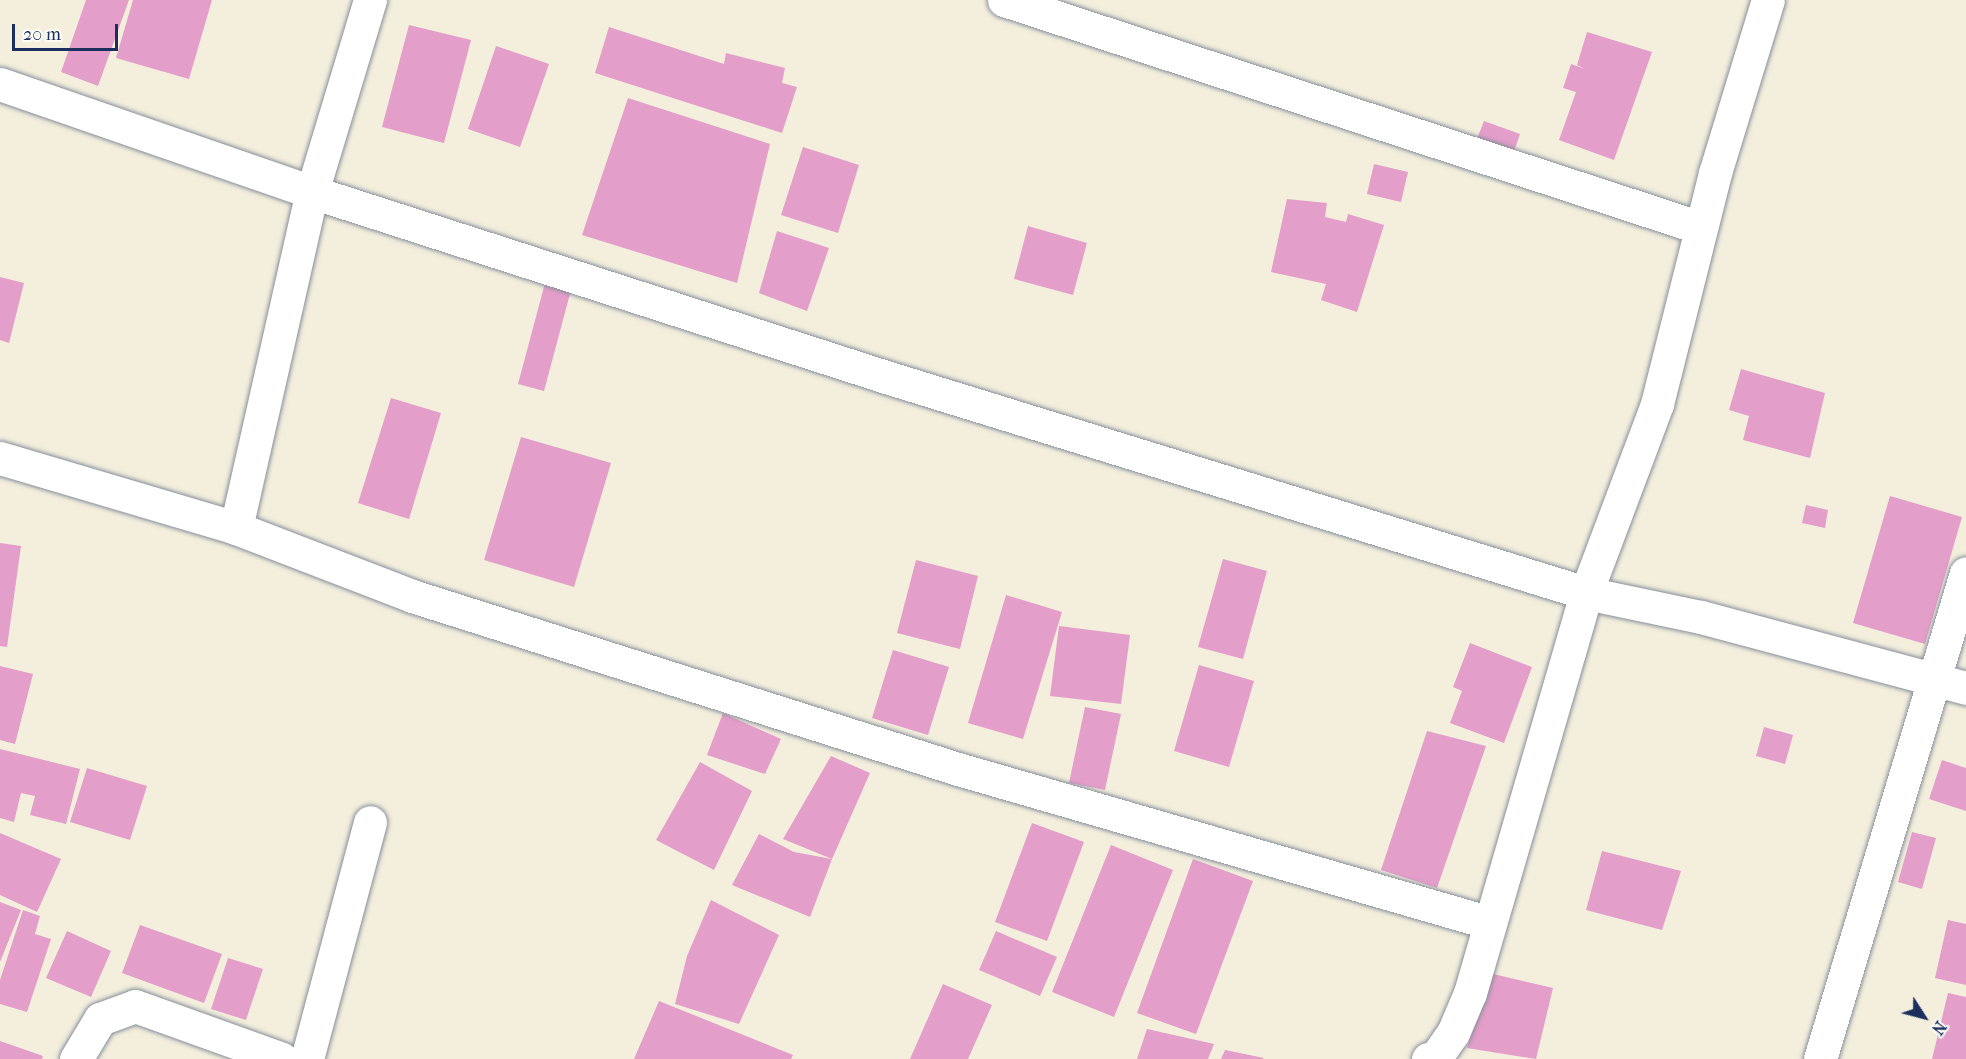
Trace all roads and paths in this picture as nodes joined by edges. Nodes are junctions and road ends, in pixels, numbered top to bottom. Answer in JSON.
{"nodes":[{"id":1,"x":370,"y":0,"type":"edge"},
{"id":2,"x":1004,"y":0,"type":"edge"},
{"id":3,"x":1768,"y":0,"type":"edge"},
{"id":4,"x":0,"y":84,"type":"edge"},
{"id":5,"x":312,"y":192,"type":"junction"},
{"id":6,"x":1701,"y":228,"type":"junction"},
{"id":7,"x":0,"y":458,"type":"edge"},
{"id":8,"x":236,"y":528,"type":"junction"},
{"id":9,"x":1966,"y":573,"type":"edge"},
{"id":10,"x":1586,"y":593,"type":"junction"},
{"id":11,"x":1934,"y":675,"type":"junction"},
{"id":12,"x":1966,"y":688,"type":"edge"},
{"id":13,"x":370,"y":822,"type":"dead end"},
{"id":14,"x":1487,"y":922,"type":"junction"},
{"id":15,"x":76,"y":1059,"type":"edge"},
{"id":16,"x":282,"y":1059,"type":"edge"},
{"id":17,"x":307,"y":1059,"type":"edge"},
{"id":18,"x":1428,"y":1059,"type":"edge"},
{"id":19,"x":1820,"y":1059,"type":"edge"}],
"edges":[{"from":1,"to":5,"type":"street"},
{"from":2,"to":6,"type":"street"},
{"from":3,"to":6,"type":"street"},
{"from":4,"to":5,"type":"street"},
{"from":5,"to":8,"type":"street"},
{"from":5,"to":10,"type":"street"},
{"from":6,"to":10,"type":"street"},
{"from":7,"to":8,"type":"street"},
{"from":8,"to":14,"type":"street"},
{"from":9,"to":11,"type":"street"},
{"from":10,"to":11,"type":"street"},
{"from":10,"to":14,"type":"street"},
{"from":11,"to":12,"type":"street"},
{"from":11,"to":19,"type":"street"},
{"from":13,"to":17,"type":"street"},
{"from":14,"to":18,"type":"street"},
{"from":15,"to":16,"type":"street"}]}
